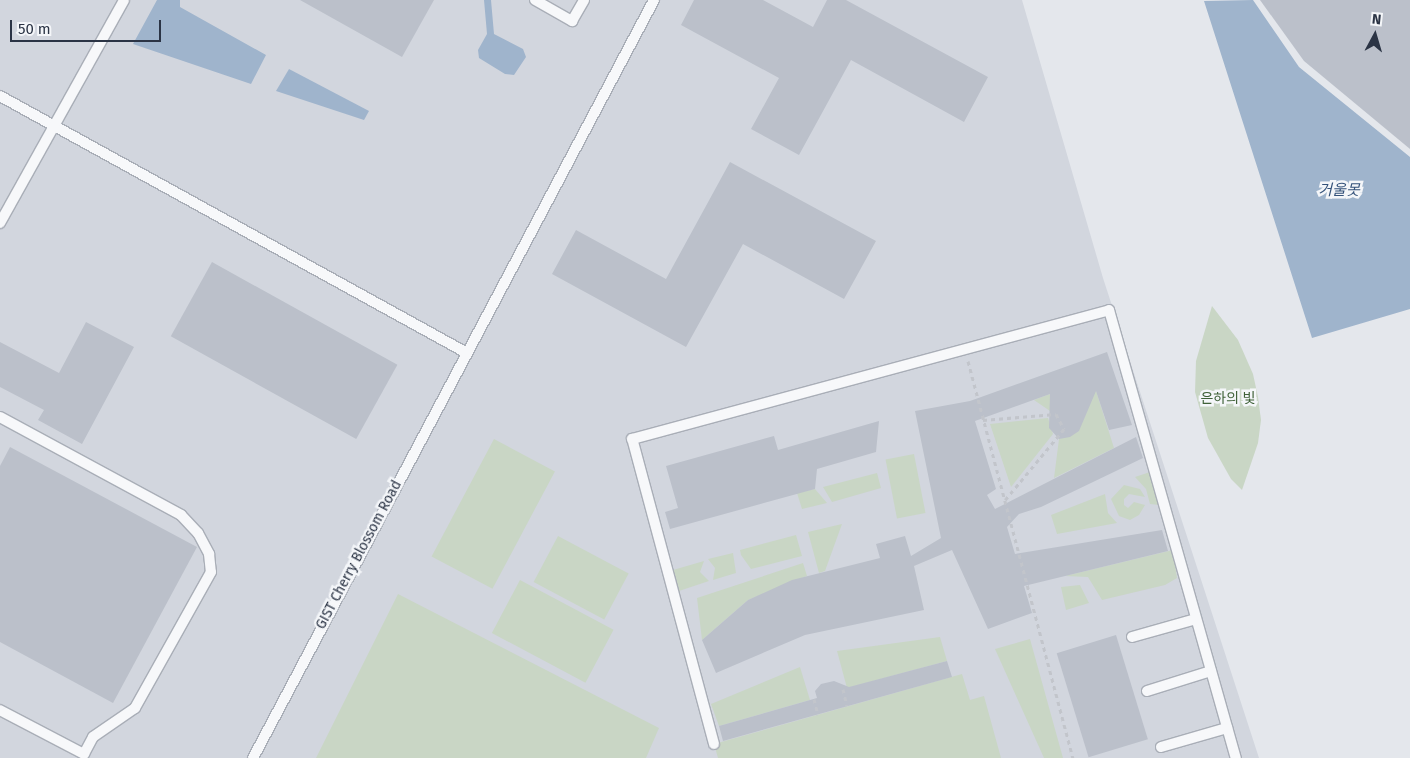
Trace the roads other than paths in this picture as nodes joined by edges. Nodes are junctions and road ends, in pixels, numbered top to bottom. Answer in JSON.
{"nodes":[{"id":1,"x":124,"y":0,"type":"edge"},
{"id":2,"x":535,"y":0,"type":"edge"},
{"id":3,"x":584,"y":0,"type":"edge"},
{"id":4,"x":654,"y":0,"type":"edge"},
{"id":5,"x":0,"y":96,"type":"edge"},
{"id":6,"x":54,"y":126,"type":"junction"},
{"id":7,"x":0,"y":223,"type":"edge"},
{"id":8,"x":465,"y":352,"type":"junction"},
{"id":9,"x":0,"y":417,"type":"edge"},
{"id":10,"x":1196,"y":618,"type":"junction"},
{"id":11,"x":1132,"y":637,"type":"dead end"},
{"id":12,"x":1211,"y":672,"type":"junction"},
{"id":13,"x":1147,"y":691,"type":"dead end"},
{"id":14,"x":0,"y":710,"type":"edge"},
{"id":15,"x":1227,"y":728,"type":"junction"},
{"id":16,"x":714,"y":744,"type":"dead end"},
{"id":17,"x":1161,"y":747,"type":"dead end"},
{"id":18,"x":253,"y":758,"type":"edge"},
{"id":19,"x":1236,"y":758,"type":"edge"}],
"edges":[{"from":1,"to":6,"type":"lane"},
{"from":2,"to":3,"type":"lane"},
{"from":4,"to":8,"type":"lane","name":"GIST Cherry Blossom Road"},
{"from":5,"to":6,"type":"lane"},
{"from":6,"to":7,"type":"lane"},
{"from":6,"to":8,"type":"lane"},
{"from":8,"to":18,"type":"lane","name":"GIST Cherry Blossom Road"},
{"from":9,"to":14,"type":"lane"},
{"from":10,"to":11,"type":"lane"},
{"from":10,"to":12,"type":"lane"},
{"from":10,"to":16,"type":"lane"},
{"from":12,"to":13,"type":"lane"},
{"from":12,"to":15,"type":"lane"},
{"from":15,"to":17,"type":"lane"},
{"from":15,"to":19,"type":"lane"}]}
